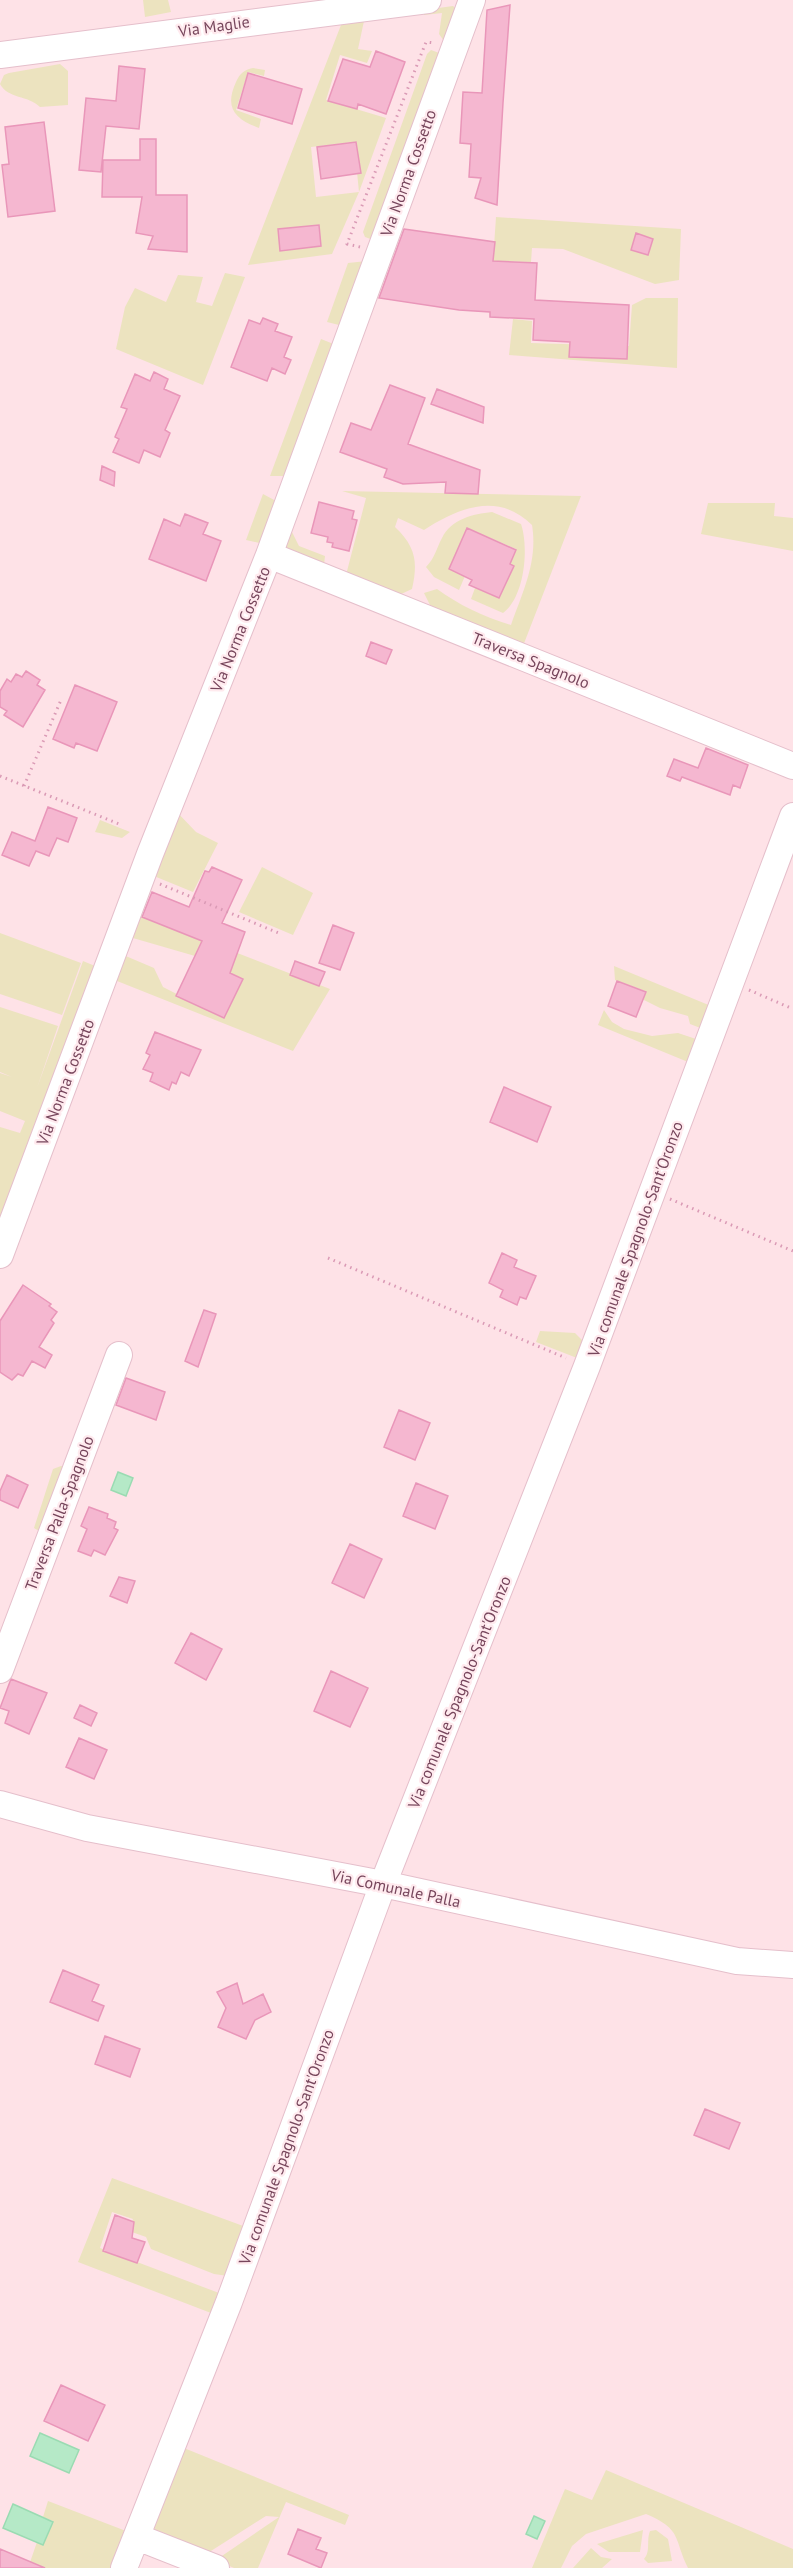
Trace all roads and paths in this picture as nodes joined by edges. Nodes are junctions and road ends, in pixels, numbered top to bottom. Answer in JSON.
{"nodes":[{"id":1,"x":428,"y":0,"type":"edge"},
{"id":2,"x":472,"y":0,"type":"edge"},
{"id":3,"x":455,"y":47,"type":"junction"},
{"id":4,"x":0,"y":55,"type":"edge"},
{"id":5,"x":380,"y":250,"type":"junction"},
{"id":6,"x":269,"y":555,"type":"junction"},
{"id":7,"x":61,"y":700,"type":"dead end"},
{"id":8,"x":793,"y":766,"type":"edge"},
{"id":9,"x":0,"y":776,"type":"edge"},
{"id":10,"x":24,"y":786,"type":"junction"},
{"id":11,"x":793,"y":816,"type":"edge"},
{"id":12,"x":119,"y":824,"type":"dead end"},
{"id":13,"x":142,"y":877,"type":"junction"},
{"id":14,"x":281,"y":934,"type":"dead end"},
{"id":15,"x":730,"y":982,"type":"junction"},
{"id":16,"x":793,"y":1009,"type":"edge"},
{"id":17,"x":652,"y":1192,"type":"junction"},
{"id":18,"x":793,"y":1251,"type":"edge"},
{"id":19,"x":0,"y":1255,"type":"edge"},
{"id":20,"x":328,"y":1258,"type":"dead end"},
{"id":21,"x":119,"y":1355,"type":"dead end"},
{"id":22,"x":587,"y":1366,"type":"junction"},
{"id":23,"x":0,"y":1670,"type":"edge"},
{"id":24,"x":0,"y":1804,"type":"edge"},
{"id":25,"x":383,"y":1884,"type":"junction"},
{"id":26,"x":793,"y":1965,"type":"edge"},
{"id":27,"x":137,"y":2537,"type":"junction"},
{"id":28,"x":124,"y":2568,"type":"edge"},
{"id":29,"x":216,"y":2568,"type":"edge"}],
"edges":[{"from":1,"to":4,"type":"street","name":"Via Maglie"},
{"from":2,"to":3,"type":"street","name":"Via Norma Cossetto"},
{"from":3,"to":5,"type":"street","name":"Via Norma Cossetto"},
{"from":3,"to":5,"type":"path"},
{"from":5,"to":6,"type":"street","name":"Via Norma Cossetto"},
{"from":6,"to":8,"type":"street","name":"Traversa Spagnolo"},
{"from":6,"to":13,"type":"street","name":"Via Norma Cossetto"},
{"from":7,"to":10,"type":"path"},
{"from":9,"to":10,"type":"path"},
{"from":10,"to":12,"type":"path"},
{"from":11,"to":15,"type":"street","name":"Via comunale Spagnolo-Sant'Oronzo"},
{"from":13,"to":14,"type":"path"},
{"from":13,"to":19,"type":"street","name":"Via Norma Cossetto"},
{"from":15,"to":16,"type":"path"},
{"from":15,"to":17,"type":"street","name":"Via comunale Spagnolo-Sant'Oronzo"},
{"from":17,"to":18,"type":"path"},
{"from":17,"to":22,"type":"street","name":"Via comunale Spagnolo-Sant'Oronzo"},
{"from":20,"to":22,"type":"path"},
{"from":21,"to":23,"type":"street","name":"Traversa Palla-Spagnolo"},
{"from":22,"to":25,"type":"street","name":"Via comunale Spagnolo-Sant'Oronzo"},
{"from":24,"to":25,"type":"street","name":"Via Comunale Palla"},
{"from":25,"to":26,"type":"street","name":"Via Comunale Palla"},
{"from":25,"to":27,"type":"street","name":"Via comunale Spagnolo-Sant'Oronzo"},
{"from":27,"to":28,"type":"street","name":"Via comunale Spagnolo-Sant'Oronzo"},
{"from":27,"to":29,"type":"street"}]}
